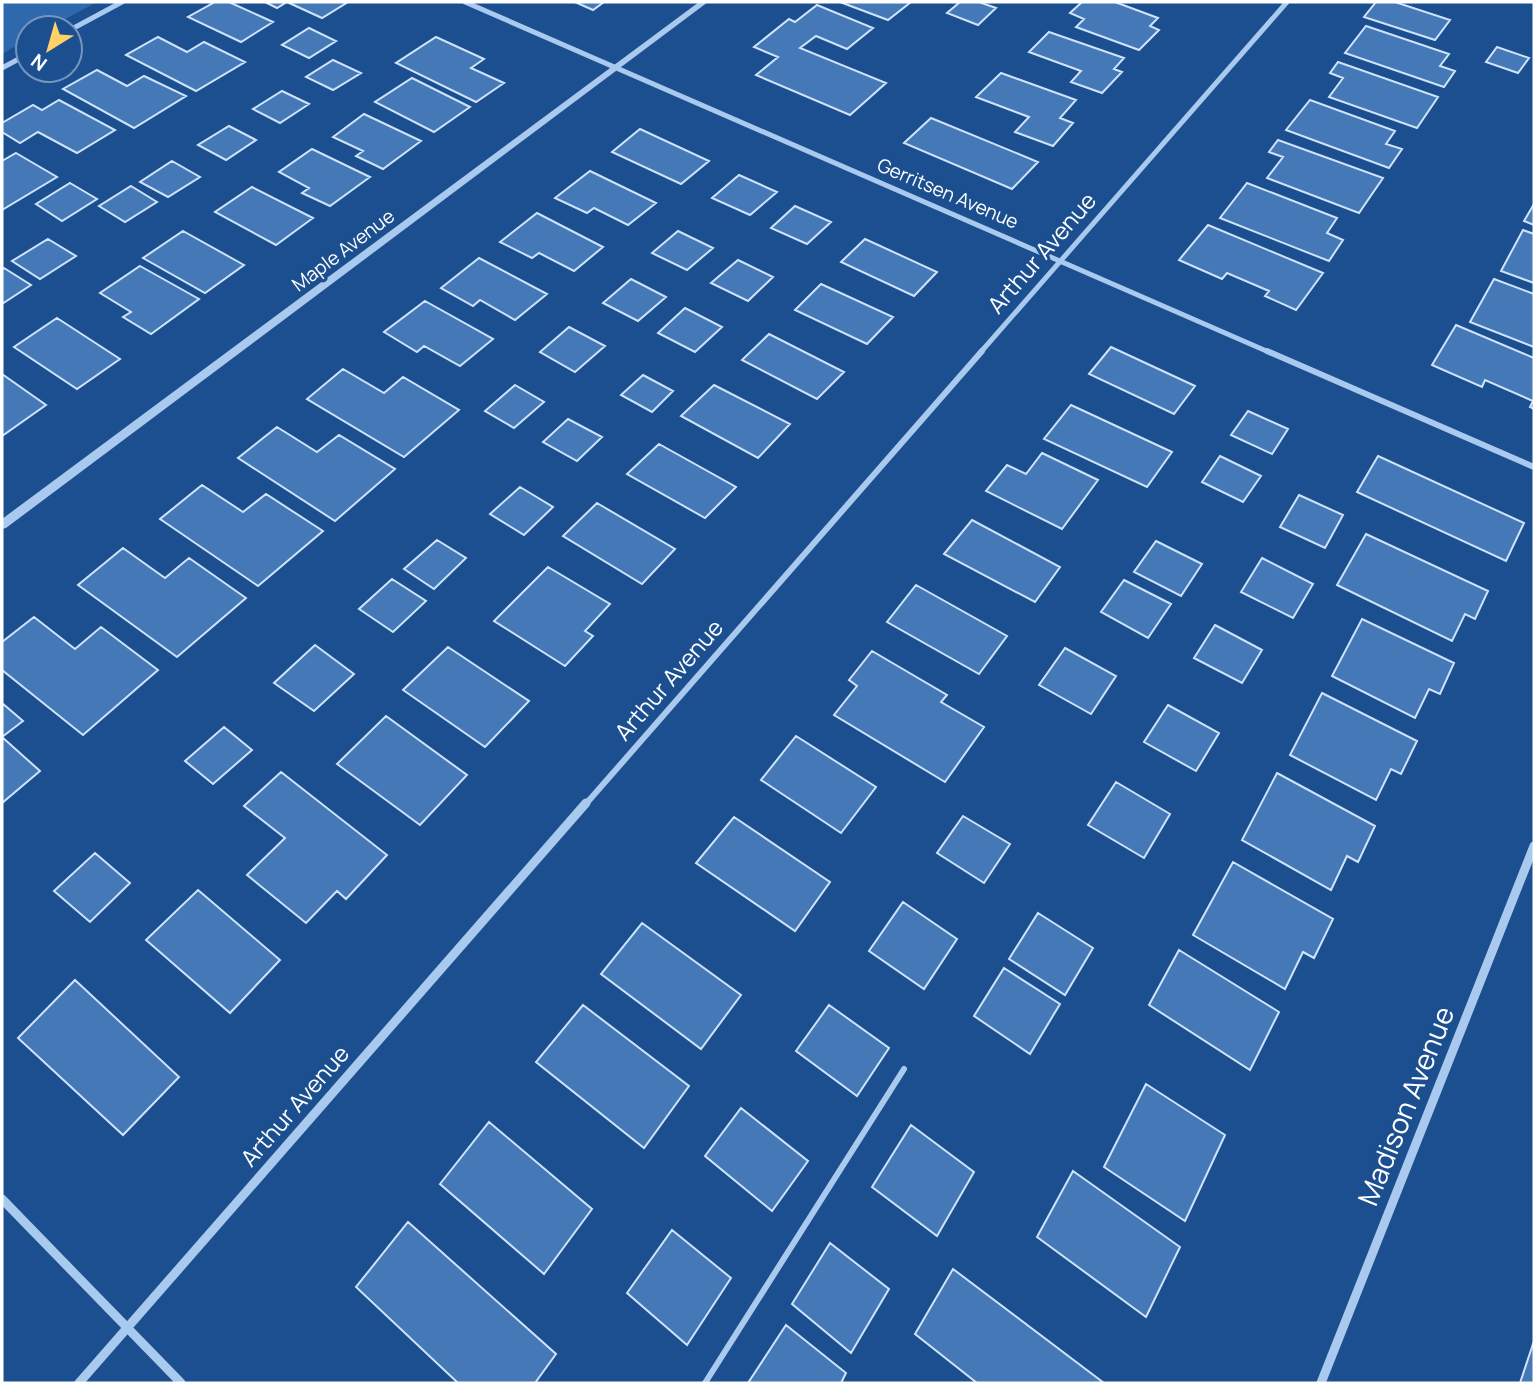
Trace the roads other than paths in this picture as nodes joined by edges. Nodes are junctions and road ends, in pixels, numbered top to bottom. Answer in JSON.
{"nodes":[{"id":1,"x":122,"y":2,"type":"edge"},
{"id":2,"x":464,"y":2,"type":"edge"},
{"id":3,"x":704,"y":2,"type":"edge"},
{"id":4,"x":1287,"y":2,"type":"edge"},
{"id":5,"x":84,"y":22,"type":"edge"},
{"id":6,"x":617,"y":68,"type":"junction"},
{"id":7,"x":1062,"y":259,"type":"junction"},
{"id":8,"x":1534,"y":467,"type":"edge"},
{"id":9,"x":2,"y":525,"type":"edge"},
{"id":10,"x":1534,"y":846,"type":"edge"},
{"id":11,"x":904,"y":1069,"type":"dead end"},
{"id":12,"x":2,"y":1199,"type":"edge"},
{"id":13,"x":127,"y":1328,"type":"junction"},
{"id":14,"x":79,"y":1383,"type":"edge"},
{"id":15,"x":181,"y":1383,"type":"edge"},
{"id":16,"x":705,"y":1383,"type":"edge"},
{"id":17,"x":1321,"y":1383,"type":"edge"}],
"edges":[{"from":1,"to":5,"type":"street"},
{"from":2,"to":6,"type":"street","name":"Gerritsen Avenue"},
{"from":3,"to":6,"type":"street","name":"Maple Avenue"},
{"from":4,"to":7,"type":"street","name":"Arthur Avenue"},
{"from":6,"to":7,"type":"street","name":"Gerritsen Avenue"},
{"from":6,"to":9,"type":"street","name":"Maple Avenue"},
{"from":7,"to":8,"type":"street","name":"Gerritsen Avenue"},
{"from":7,"to":13,"type":"street","name":"Arthur Avenue"},
{"from":10,"to":17,"type":"street","name":"Madison Avenue"},
{"from":11,"to":16,"type":"lane"},
{"from":12,"to":13,"type":"street"},
{"from":13,"to":14,"type":"street","name":"Arthur Avenue"},
{"from":13,"to":15,"type":"street"}]}
